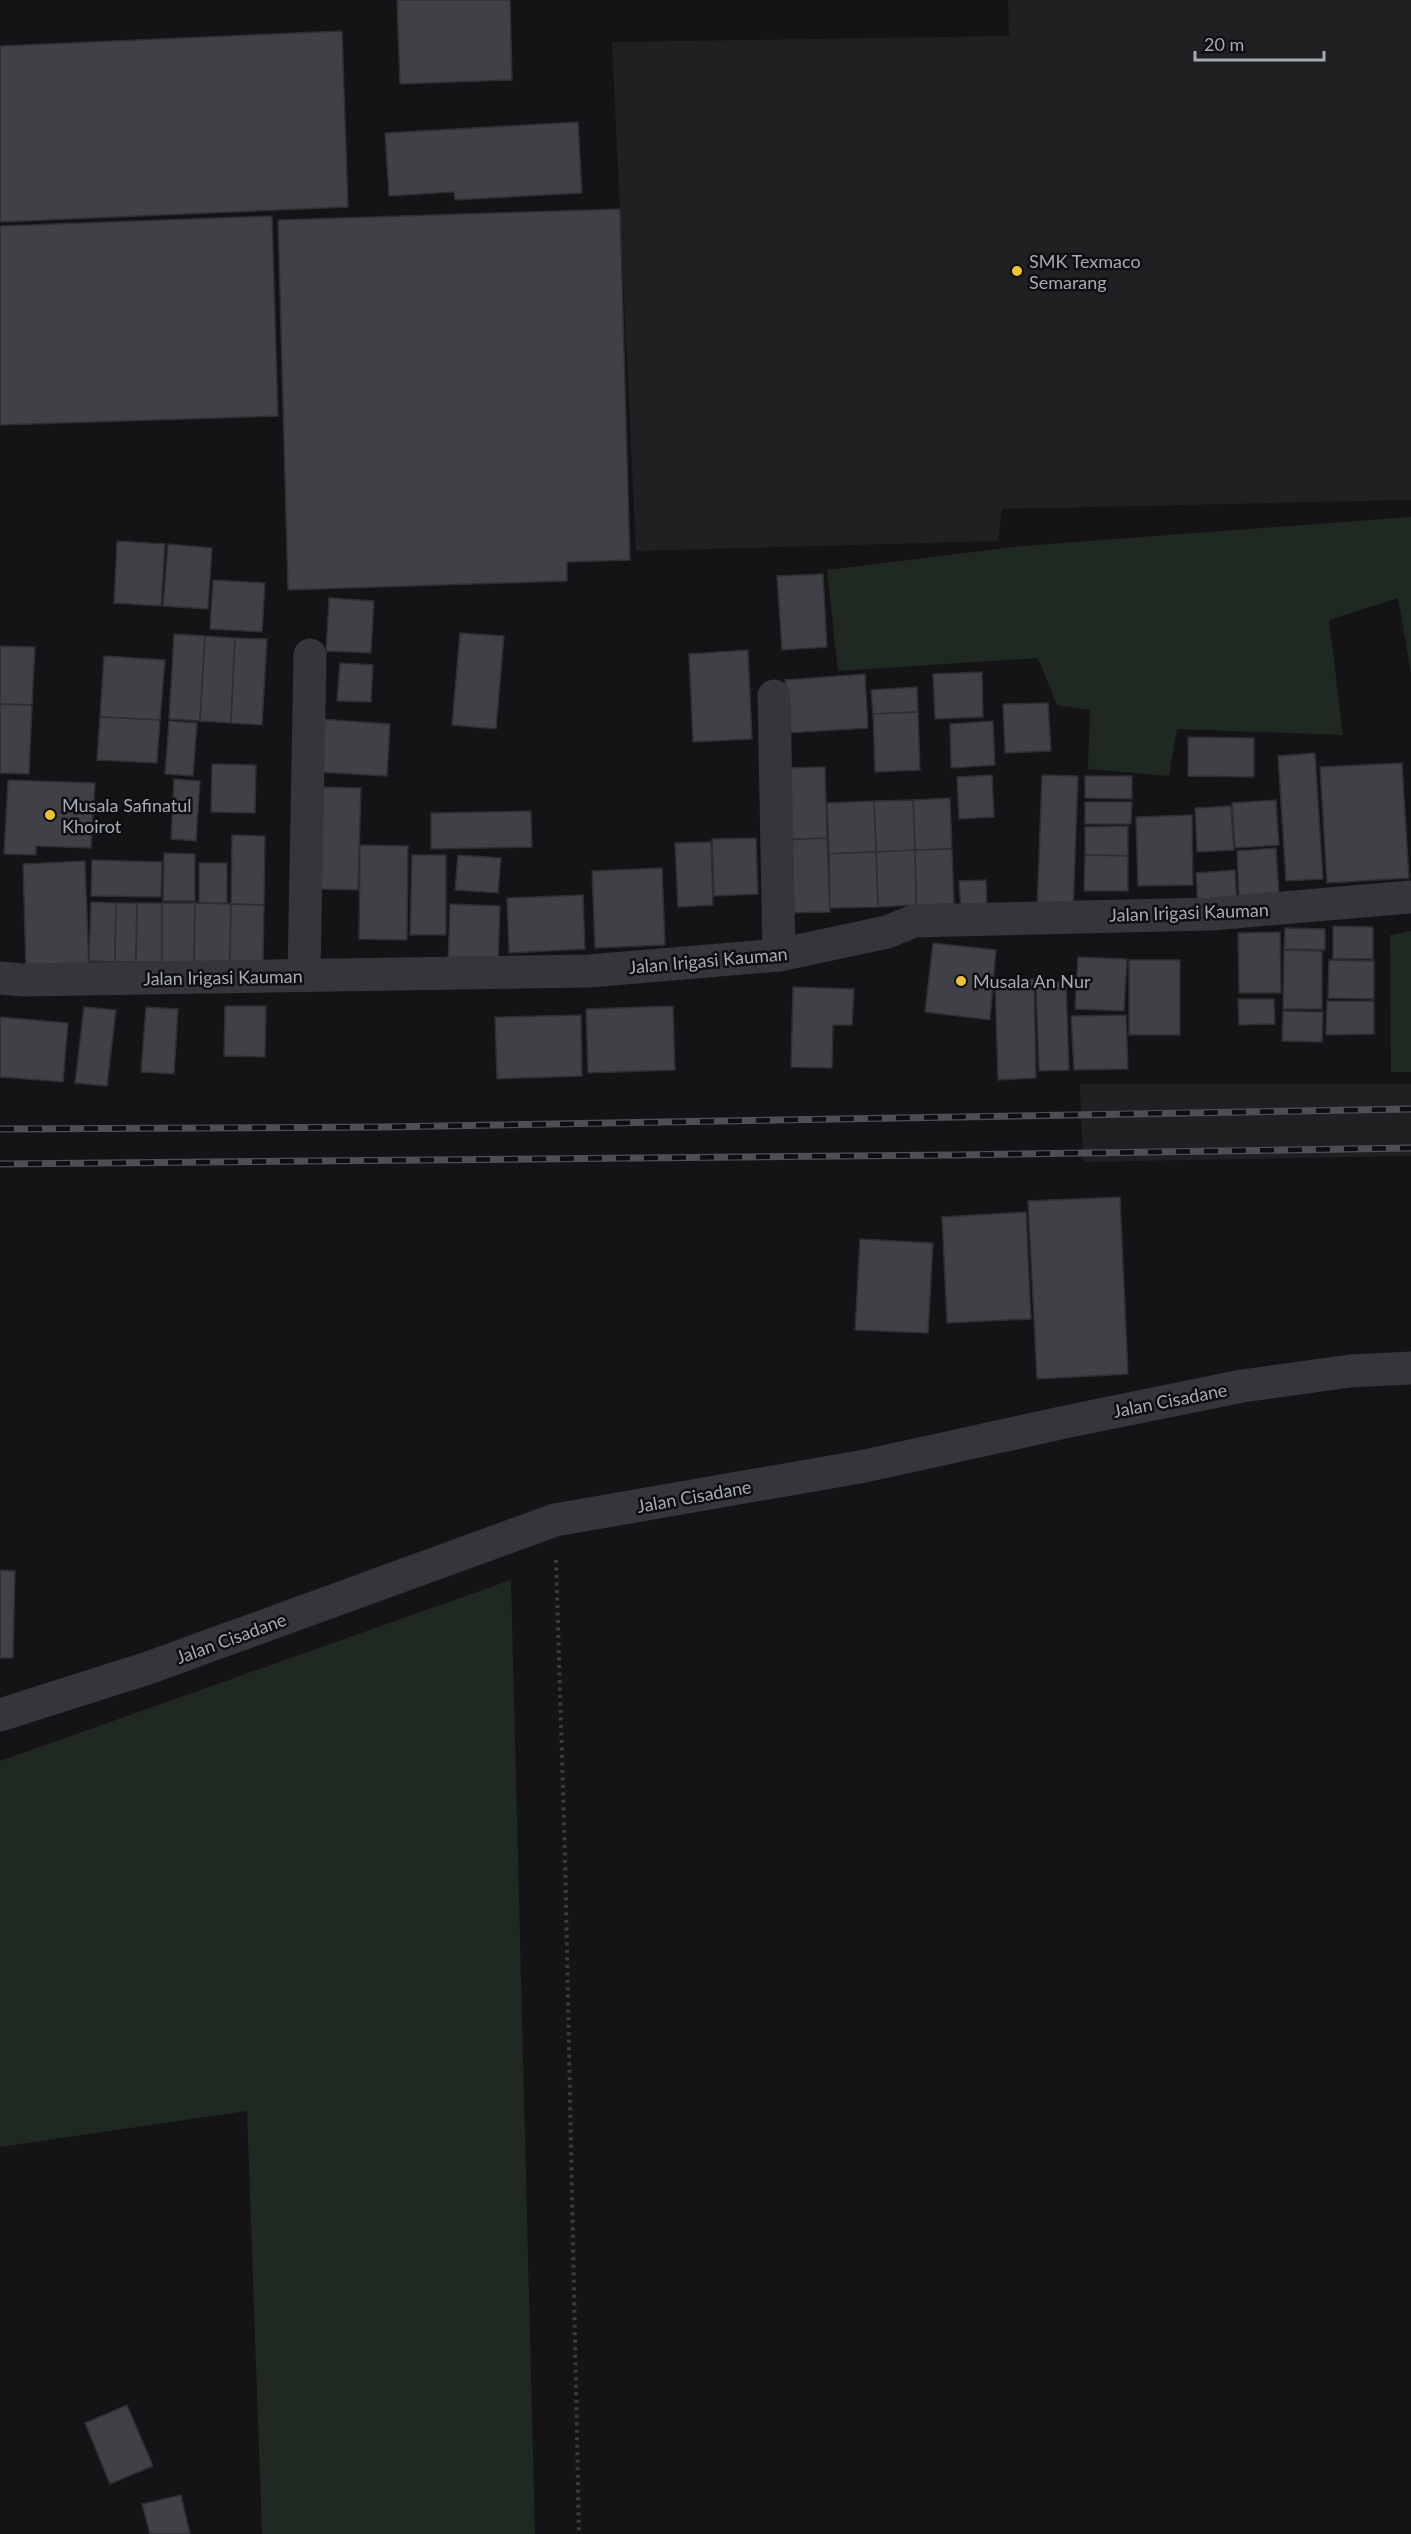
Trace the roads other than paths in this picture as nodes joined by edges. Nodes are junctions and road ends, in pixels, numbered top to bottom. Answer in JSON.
{"nodes":[{"id":1,"x":310,"y":654,"type":"dead end"},
{"id":2,"x":774,"y":696,"type":"dead end"},
{"id":3,"x":1411,"y":897,"type":"edge"},
{"id":4,"x":779,"y":955,"type":"junction"},
{"id":5,"x":304,"y":976,"type":"junction"},
{"id":6,"x":0,"y":978,"type":"edge"},
{"id":7,"x":1411,"y":1368,"type":"edge"},
{"id":8,"x":0,"y":1715,"type":"edge"}],
"edges":[{"from":1,"to":5,"type":"street"},
{"from":2,"to":4,"type":"street"},
{"from":3,"to":4,"type":"street","name":"Jalan Irigasi Kauman"},
{"from":4,"to":5,"type":"street","name":"Jalan Irigasi Kauman"},
{"from":5,"to":6,"type":"street","name":"Jalan Irigasi Kauman"},
{"from":7,"to":8,"type":"street","name":"Jalan Cisadane"}]}
